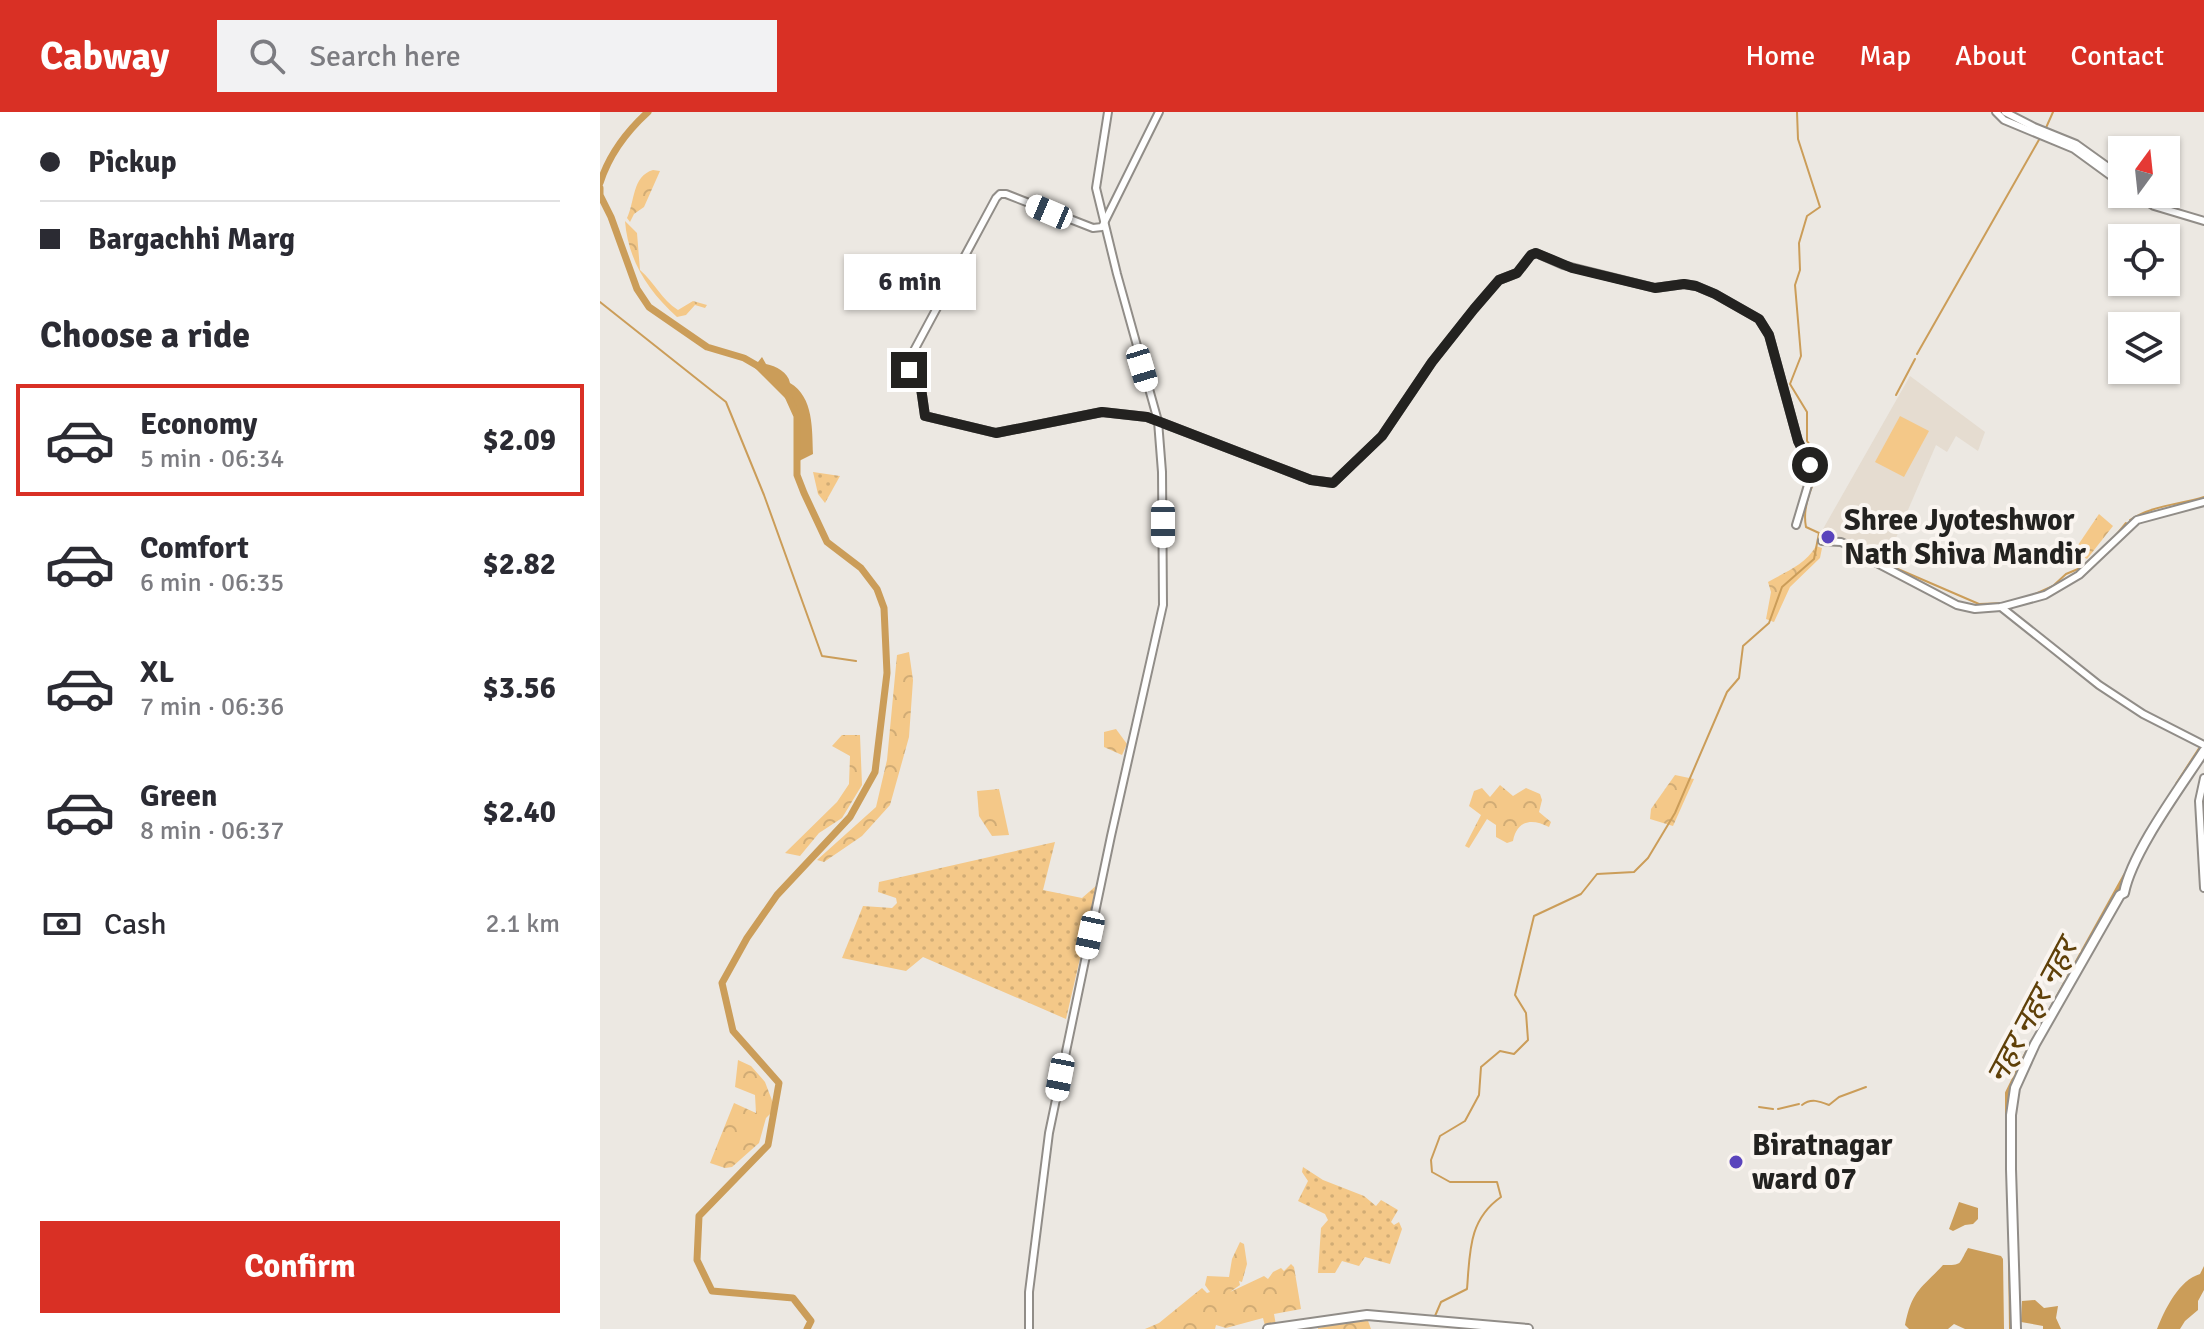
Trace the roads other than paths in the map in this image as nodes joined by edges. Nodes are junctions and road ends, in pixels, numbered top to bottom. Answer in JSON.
{"nodes":[{"id":1,"x":1108,"y":112,"type":"edge"},
{"id":2,"x":1159,"y":112,"type":"edge"},
{"id":3,"x":1996,"y":112,"type":"edge"},
{"id":4,"x":2005,"y":112,"type":"edge"},
{"id":5,"x":2108,"y":167,"type":"edge"},
{"id":6,"x":2108,"y":174,"type":"edge"},
{"id":7,"x":2161,"y":208,"type":"edge"},
{"id":8,"x":2204,"y":221,"type":"edge"},
{"id":9,"x":1104,"y":223,"type":"junction"},
{"id":10,"x":1158,"y":421,"type":"junction"},
{"id":11,"x":2204,"y":502,"type":"edge"},
{"id":12,"x":1796,"y":525,"type":"dead end"},
{"id":13,"x":1822,"y":541,"type":"dead end"},
{"id":14,"x":2001,"y":607,"type":"junction"},
{"id":15,"x":2203,"y":747,"type":"edge"},
{"id":16,"x":2204,"y":778,"type":"edge"},
{"id":17,"x":2204,"y":888,"type":"edge"},
{"id":18,"x":1029,"y":1329,"type":"edge"},
{"id":19,"x":1268,"y":1329,"type":"edge"},
{"id":20,"x":1528,"y":1329,"type":"edge"},
{"id":21,"x":2016,"y":1329,"type":"edge"}],
"edges":[{"from":1,"to":9,"type":"street"},
{"from":2,"to":9,"type":"street"},
{"from":3,"to":6,"type":"street"},
{"from":4,"to":5,"type":"street"},
{"from":7,"to":8,"type":"street"},
{"from":9,"to":10,"type":"street"},
{"from":9,"to":10,"type":"street"},
{"from":10,"to":12,"type":"street"},
{"from":10,"to":18,"type":"street"},
{"from":11,"to":14,"type":"street"},
{"from":13,"to":14,"type":"street"},
{"from":14,"to":15,"type":"street"},
{"from":15,"to":21,"type":"main road"},
{"from":16,"to":17,"type":"street"},
{"from":19,"to":20,"type":"main road"}]}
